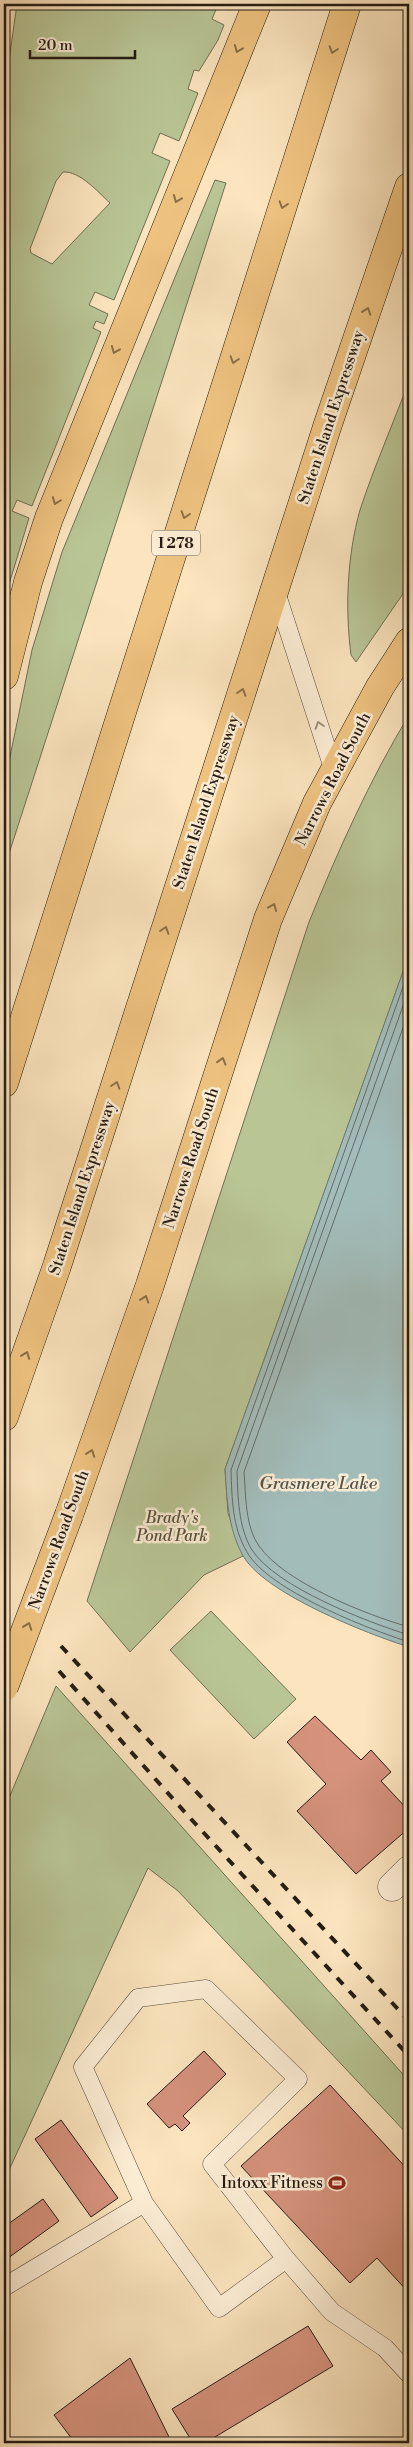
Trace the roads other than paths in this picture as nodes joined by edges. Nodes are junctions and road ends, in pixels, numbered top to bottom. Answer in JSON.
{"nodes":[{"id":1,"x":257,"y":4,"type":"edge"},
{"id":2,"x":347,"y":4,"type":"edge"},
{"id":3,"x":409,"y":187,"type":"edge"},
{"id":4,"x":275,"y":589,"type":"junction"},
{"id":5,"x":409,"y":642,"type":"edge"},
{"id":6,"x":4,"y":676,"type":"edge"},
{"id":7,"x":334,"y":771,"type":"junction"},
{"id":8,"x":4,"y":1083,"type":"edge"},
{"id":9,"x":4,"y":1418,"type":"edge"},
{"id":10,"x":4,"y":1687,"type":"edge"},
{"id":11,"x":144,"y":2203,"type":"junction"},
{"id":12,"x":286,"y":2259,"type":"junction"},
{"id":13,"x":4,"y":2287,"type":"edge"},
{"id":14,"x":409,"y":2374,"type":"edge"}],
"edges":[{"from":1,"to":6,"type":"main road","one_way":true},
{"from":2,"to":8,"type":"main road","number":"I 278","one_way":true},
{"from":4,"to":3,"type":"main road","name":"Staten Island Expressway","one_way":true},
{"from":7,"to":4,"type":"lane","one_way":true},
{"from":9,"to":4,"type":"main road","name":"Staten Island Expressway","one_way":true},
{"from":5,"to":7,"type":"main road","name":"Narrows Road South"},
{"from":10,"to":7,"type":"main road","name":"Narrows Road South","one_way":true,"bridge":true},
{"from":11,"to":12,"type":"lane"},
{"from":11,"to":12,"type":"lane"},
{"from":11,"to":13,"type":"lane"},
{"from":12,"to":14,"type":"lane"}]}
